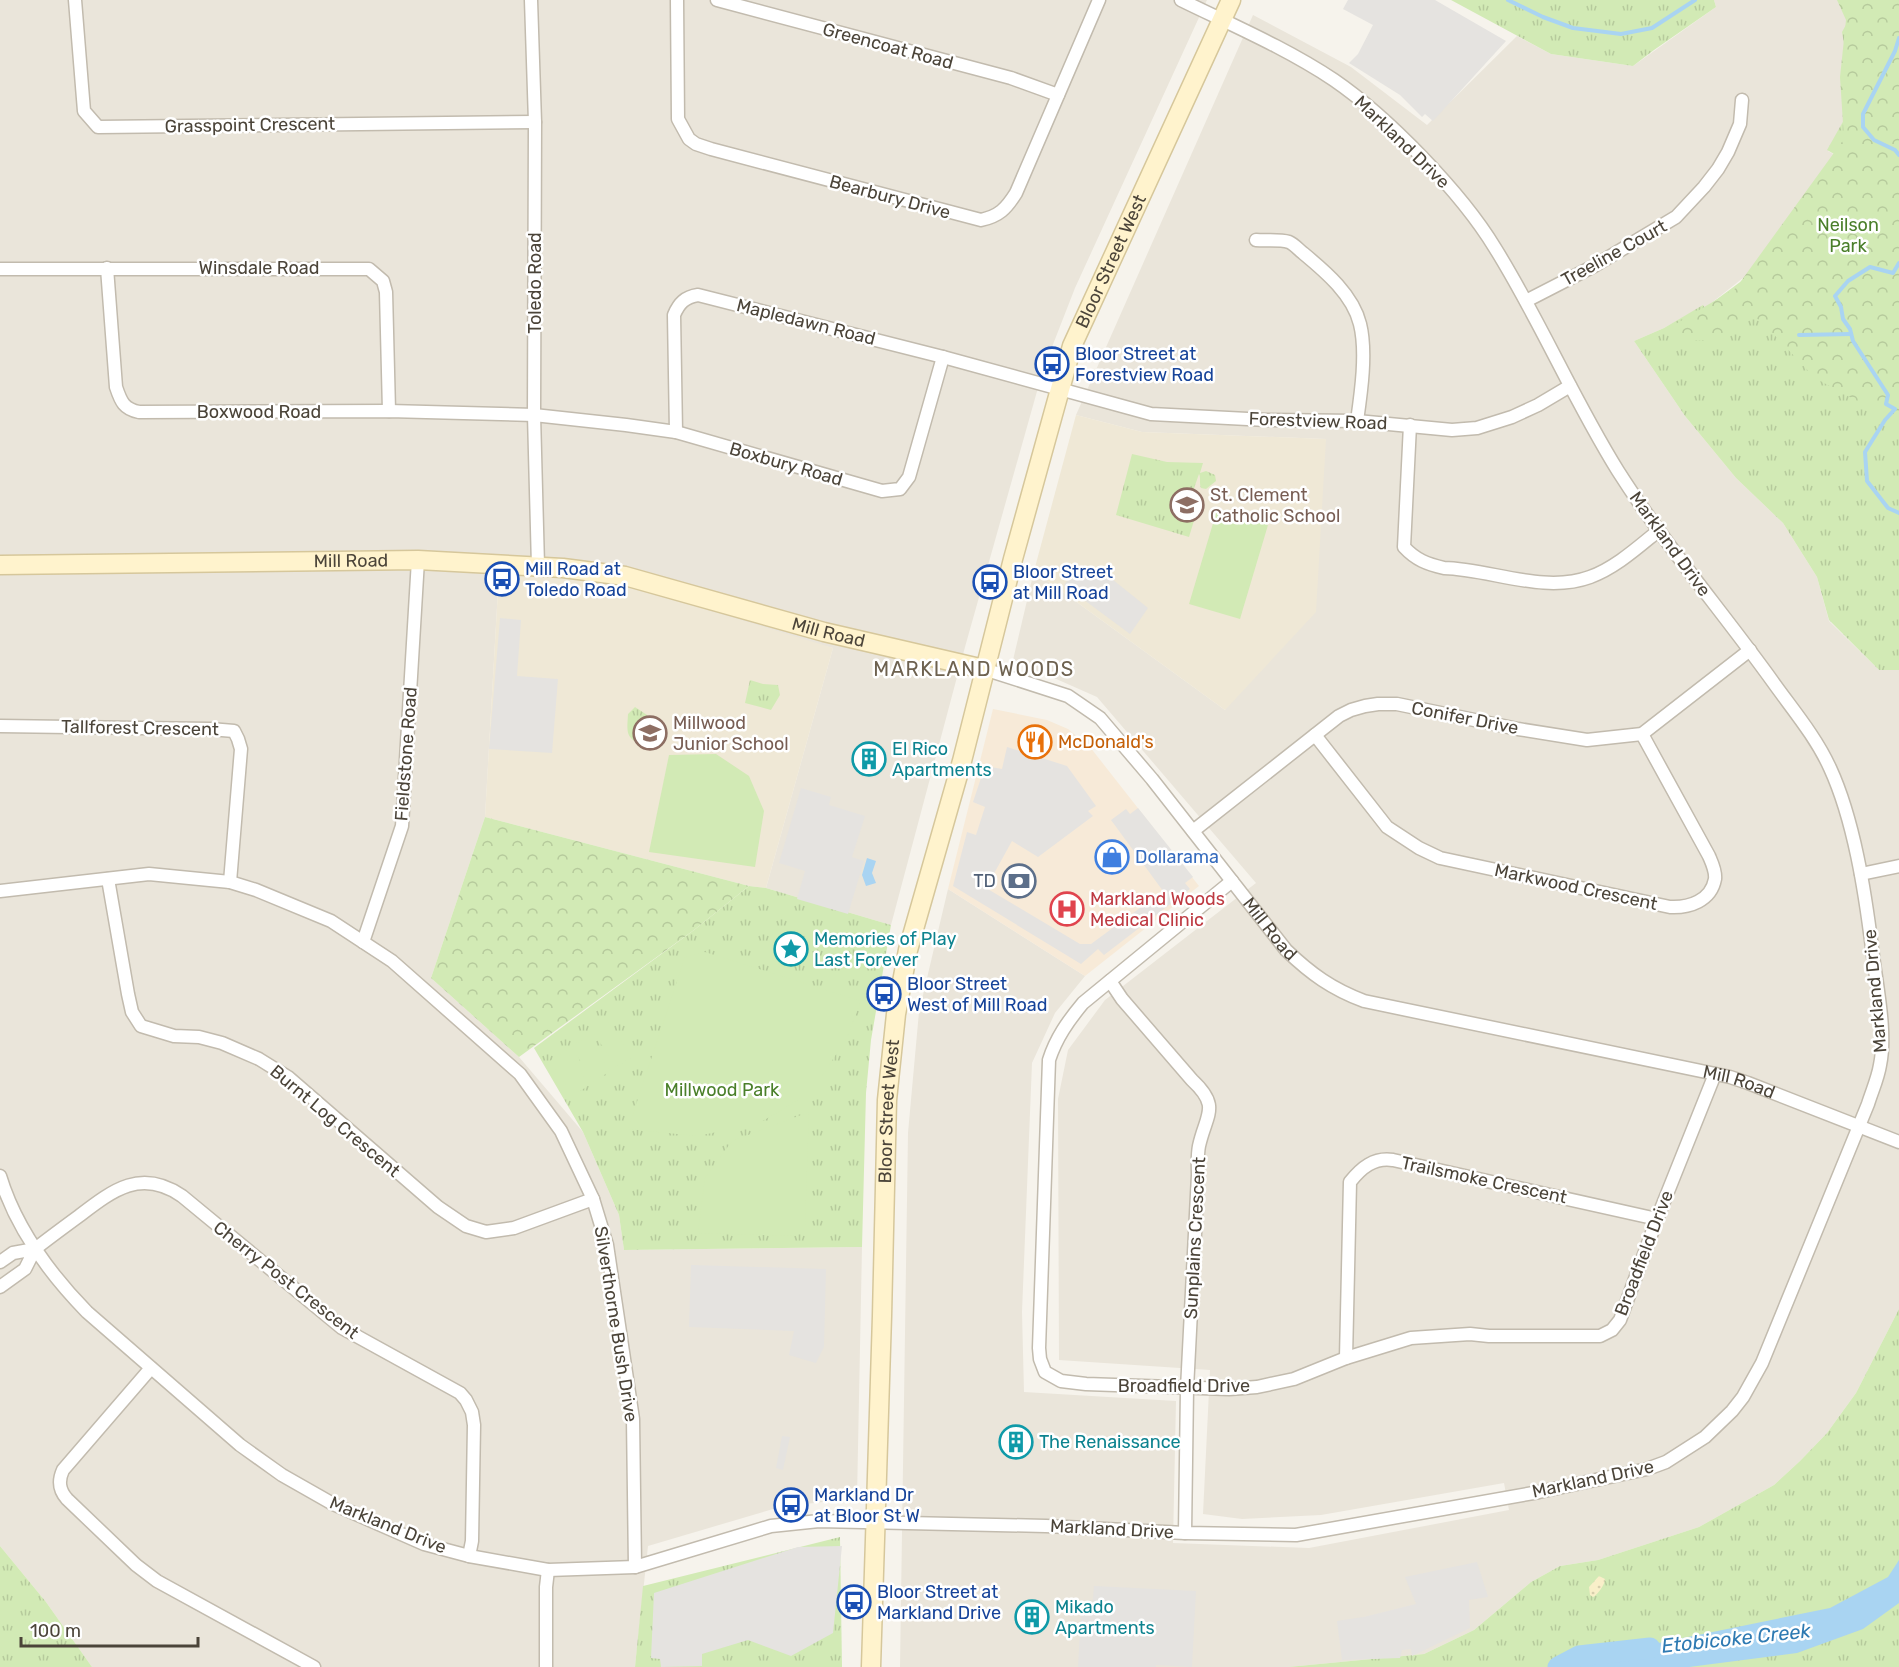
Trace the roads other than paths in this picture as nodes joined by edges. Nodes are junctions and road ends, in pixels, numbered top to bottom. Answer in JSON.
{"nodes":[{"id":1,"x":75,"y":0,"type":"edge"},
{"id":2,"x":531,"y":0,"type":"edge"},
{"id":3,"x":677,"y":0,"type":"edge"},
{"id":4,"x":717,"y":0,"type":"edge"},
{"id":5,"x":1099,"y":0,"type":"edge"},
{"id":6,"x":1181,"y":0,"type":"edge"},
{"id":7,"x":1231,"y":0,"type":"edge"},
{"id":8,"x":1221,"y":20,"type":"junction"},
{"id":9,"x":1058,"y":95,"type":"junction"},
{"id":10,"x":1742,"y":100,"type":"dead end"},
{"id":11,"x":535,"y":122,"type":"junction"},
{"id":12,"x":1256,"y":240,"type":"dead end"},
{"id":13,"x":107,"y":268,"type":"junction"},
{"id":14,"x":0,"y":269,"type":"edge"},
{"id":15,"x":1526,"y":301,"type":"junction"},
{"id":16,"x":943,"y":357,"type":"junction"},
{"id":17,"x":1570,"y":386,"type":"junction"},
{"id":18,"x":1060,"y":389,"type":"junction"},
{"id":19,"x":389,"y":411,"type":"junction"},
{"id":20,"x":534,"y":415,"type":"junction"},
{"id":21,"x":1357,"y":421,"type":"junction"},
{"id":22,"x":1410,"y":426,"type":"junction"},
{"id":23,"x":676,"y":432,"type":"junction"},
{"id":24,"x":1658,"y":531,"type":"junction"},
{"id":25,"x":418,"y":560,"type":"junction"},
{"id":26,"x":0,"y":565,"type":"edge"},
{"id":27,"x":538,"y":566,"type":"junction"},
{"id":28,"x":1750,"y":650,"type":"junction"},
{"id":29,"x":984,"y":669,"type":"junction"},
{"id":30,"x":0,"y":726,"type":"edge"},
{"id":31,"x":1642,"y":734,"type":"junction"},
{"id":32,"x":1315,"y":735,"type":"junction"},
{"id":33,"x":1193,"y":831,"type":"junction"},
{"id":34,"x":1899,"y":866,"type":"edge"},
{"id":35,"x":1861,"y":874,"type":"junction"},
{"id":36,"x":108,"y":879,"type":"junction"},
{"id":37,"x":1232,"y":881,"type":"junction"},
{"id":38,"x":230,"y":882,"type":"junction"},
{"id":39,"x":0,"y":891,"type":"edge"},
{"id":40,"x":363,"y":942,"type":"junction"},
{"id":41,"x":1110,"y":981,"type":"junction"},
{"id":42,"x":1715,"y":1074,"type":"junction"},
{"id":43,"x":1859,"y":1127,"type":"junction"},
{"id":44,"x":1899,"y":1142,"type":"edge"},
{"id":45,"x":0,"y":1176,"type":"edge"},
{"id":46,"x":593,"y":1199,"type":"junction"},
{"id":47,"x":1657,"y":1219,"type":"junction"},
{"id":48,"x":35,"y":1250,"type":"junction"},
{"id":49,"x":0,"y":1262,"type":"edge"},
{"id":50,"x":0,"y":1287,"type":"edge"},
{"id":51,"x":1346,"y":1358,"type":"junction"},
{"id":52,"x":151,"y":1368,"type":"junction"},
{"id":53,"x":1187,"y":1389,"type":"junction"},
{"id":54,"x":875,"y":1522,"type":"junction"},
{"id":55,"x":1185,"y":1533,"type":"junction"},
{"id":56,"x":469,"y":1556,"type":"junction"},
{"id":57,"x":634,"y":1567,"type":"junction"},
{"id":58,"x":548,"y":1570,"type":"junction"},
{"id":59,"x":314,"y":1667,"type":"edge"},
{"id":60,"x":546,"y":1667,"type":"edge"},
{"id":61,"x":871,"y":1667,"type":"edge"}],
"edges":[{"from":1,"to":11,"type":"street","name":"Grasspoint Crescent"},
{"from":2,"to":11,"type":"street","name":"Toledo Road"},
{"from":3,"to":9,"type":"street","name":"Bearbury Drive"},
{"from":4,"to":9,"type":"street","name":"Greencoat Road"},
{"from":5,"to":9,"type":"street","name":"Bearbury Drive"},
{"from":6,"to":8,"type":"street","name":"Markland Drive"},
{"from":7,"to":8,"type":"main road","name":"Bloor Street West"},
{"from":8,"to":15,"type":"street","name":"Markland Drive"},
{"from":8,"to":18,"type":"main road","name":"Bloor Street West"},
{"from":10,"to":15,"type":"street","name":"Treeline Court"},
{"from":11,"to":20,"type":"street","name":"Toledo Road"},
{"from":12,"to":21,"type":"street"},
{"from":13,"to":14,"type":"street","name":"Winsdale Road"},
{"from":13,"to":19,"type":"street","name":"Boxwood Road"},
{"from":13,"to":19,"type":"street","name":"Winsdale Road"},
{"from":15,"to":17,"type":"street","name":"Markland Drive"},
{"from":16,"to":18,"type":"street","name":"Mapledawn Road"},
{"from":16,"to":23,"type":"street","name":"Boxbury Road"},
{"from":16,"to":23,"type":"street","name":"Mapledawn Road"},
{"from":17,"to":22,"type":"street","name":"Forestview Road"},
{"from":17,"to":24,"type":"street","name":"Markland Drive"},
{"from":18,"to":21,"type":"street","name":"Forestview Road"},
{"from":18,"to":29,"type":"main road","name":"Bloor Street West"},
{"from":19,"to":20,"type":"street","name":"Boxwood Road"},
{"from":20,"to":23,"type":"street","name":"Boxbury Road"},
{"from":20,"to":27,"type":"street","name":"Toledo Road"},
{"from":21,"to":22,"type":"street","name":"Forestview Road"},
{"from":22,"to":24,"type":"street"},
{"from":24,"to":28,"type":"street","name":"Markland Drive"},
{"from":25,"to":26,"type":"main road","name":"Mill Road"},
{"from":25,"to":27,"type":"main road","name":"Mill Road"},
{"from":25,"to":40,"type":"street","name":"Fieldstone Road"},
{"from":27,"to":29,"type":"main road","name":"Mill Road"},
{"from":28,"to":31,"type":"street"},
{"from":28,"to":35,"type":"street","name":"Markland Drive"},
{"from":29,"to":33,"type":"street","name":"Mill Road"},
{"from":29,"to":54,"type":"main road","name":"Bloor Street West"},
{"from":30,"to":38,"type":"street","name":"Tallforest Crescent"},
{"from":31,"to":32,"type":"street","name":"Conifer Drive"},
{"from":31,"to":32,"type":"street","name":"Markwood Crescent"},
{"from":32,"to":33,"type":"street","name":"Conifer Drive"},
{"from":33,"to":37,"type":"street","name":"Mill Road"},
{"from":34,"to":35,"type":"street"},
{"from":35,"to":43,"type":"street","name":"Markland Drive"},
{"from":36,"to":38,"type":"street","name":"Silverthorne Bush Drive"},
{"from":36,"to":39,"type":"street","name":"Silverthorne Bush Drive"},
{"from":36,"to":46,"type":"street","name":"Burnt Log Crescent"},
{"from":37,"to":41,"type":"street","name":"Broadfield Drive"},
{"from":37,"to":42,"type":"street","name":"Mill Road"},
{"from":38,"to":40,"type":"street","name":"Silverthorne Bush Drive"},
{"from":40,"to":46,"type":"street","name":"Silverthorne Bush Drive"},
{"from":41,"to":53,"type":"street","name":"Sunplains Crescent"},
{"from":41,"to":53,"type":"street","name":"Broadfield Drive"},
{"from":42,"to":43,"type":"street","name":"Mill Road"},
{"from":42,"to":47,"type":"street","name":"Broadfield Drive"},
{"from":43,"to":44,"type":"street","name":"Mill Road"},
{"from":43,"to":55,"type":"street","name":"Markland Drive"},
{"from":45,"to":48,"type":"street","name":"Markland Drive"},
{"from":46,"to":57,"type":"street","name":"Silverthorne Bush Drive"},
{"from":47,"to":51,"type":"street","name":"Broadfield Drive"},
{"from":47,"to":51,"type":"street","name":"Trailsmoke Crescent"},
{"from":48,"to":49,"type":"street"},
{"from":48,"to":50,"type":"street"},
{"from":48,"to":52,"type":"street","name":"Markland Drive"},
{"from":48,"to":56,"type":"street","name":"Cherry Post Crescent"},
{"from":51,"to":53,"type":"street","name":"Broadfield Drive"},
{"from":52,"to":56,"type":"street","name":"Markland Drive"},
{"from":52,"to":59,"type":"street"},
{"from":53,"to":55,"type":"street","name":"Sunplains Crescent"},
{"from":54,"to":55,"type":"street","name":"Markland Drive"},
{"from":54,"to":57,"type":"street","name":"Markland Drive"},
{"from":54,"to":61,"type":"main road","name":"Bloor Street West"},
{"from":56,"to":58,"type":"street","name":"Markland Drive"},
{"from":57,"to":58,"type":"street","name":"Markland Drive"},
{"from":58,"to":60,"type":"street"}]}
